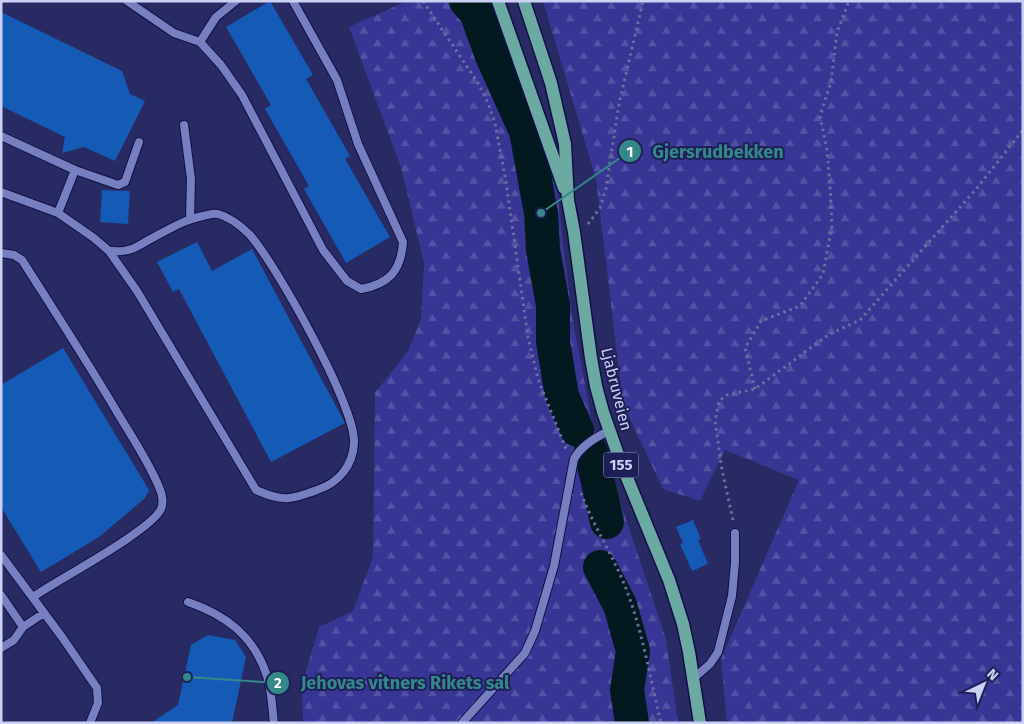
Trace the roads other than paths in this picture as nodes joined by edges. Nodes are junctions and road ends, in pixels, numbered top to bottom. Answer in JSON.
{"nodes":[{"id":1,"x":127,"y":1,"type":"edge"},
{"id":2,"x":236,"y":1,"type":"edge"},
{"id":3,"x":293,"y":1,"type":"edge"},
{"id":4,"x":498,"y":1,"type":"edge"},
{"id":5,"x":524,"y":1,"type":"edge"},
{"id":6,"x":200,"y":42,"type":"junction"},
{"id":7,"x":184,"y":126,"type":"dead end"},
{"id":8,"x":1,"y":136,"type":"edge"},
{"id":9,"x":139,"y":142,"type":"dead end"},
{"id":10,"x":75,"y":170,"type":"junction"},
{"id":11,"x":1,"y":192,"type":"edge"},
{"id":12,"x":568,"y":200,"type":"junction"},
{"id":13,"x":58,"y":213,"type":"junction"},
{"id":14,"x":190,"y":219,"type":"junction"},
{"id":15,"x":109,"y":251,"type":"junction"},
{"id":16,"x":1,"y":254,"type":"edge"},
{"id":17,"x":609,"y":431,"type":"junction"},
{"id":18,"x":735,"y":533,"type":"road end"},
{"id":19,"x":1,"y":555,"type":"edge"},
{"id":20,"x":1,"y":595,"type":"edge"},
{"id":21,"x":33,"y":597,"type":"junction"},
{"id":22,"x":188,"y":602,"type":"dead end"},
{"id":23,"x":44,"y":613,"type":"junction"},
{"id":24,"x":24,"y":627,"type":"junction"},
{"id":25,"x":1,"y":648,"type":"edge"},
{"id":26,"x":694,"y":678,"type":"junction"},
{"id":27,"x":90,"y":723,"type":"edge"},
{"id":28,"x":274,"y":723,"type":"edge"},
{"id":29,"x":462,"y":723,"type":"edge"},
{"id":30,"x":700,"y":723,"type":"edge"}],
"edges":[{"from":1,"to":6,"type":"lane"},
{"from":2,"to":6,"type":"lane"},
{"from":3,"to":6,"type":"lane"},
{"from":4,"to":12,"type":"main road","name":"Ljabruveien","number":"155"},
{"from":5,"to":12,"type":"main road","name":"Ljabruveien","number":"155"},
{"from":7,"to":14,"type":"lane"},
{"from":8,"to":10,"type":"lane"},
{"from":9,"to":10,"type":"lane"},
{"from":10,"to":13,"type":"lane"},
{"from":11,"to":13,"type":"lane"},
{"from":12,"to":17,"type":"main road","name":"Ljabruveien","number":"155"},
{"from":13,"to":15,"type":"lane"},
{"from":14,"to":15,"type":"lane"},
{"from":14,"to":15,"type":"lane"},
{"from":16,"to":21,"type":"lane"},
{"from":17,"to":26,"type":"main road","name":"Ljabruveien","number":"155"},
{"from":17,"to":29,"type":"lane"},
{"from":18,"to":26,"type":"lane"},
{"from":19,"to":21,"type":"lane"},
{"from":20,"to":24,"type":"lane"},
{"from":21,"to":23,"type":"lane"},
{"from":22,"to":28,"type":"lane"},
{"from":23,"to":24,"type":"lane"},
{"from":23,"to":27,"type":"lane"},
{"from":24,"to":25,"type":"lane"},
{"from":26,"to":30,"type":"main road","name":"Ljabruveien","number":"155"}]}
